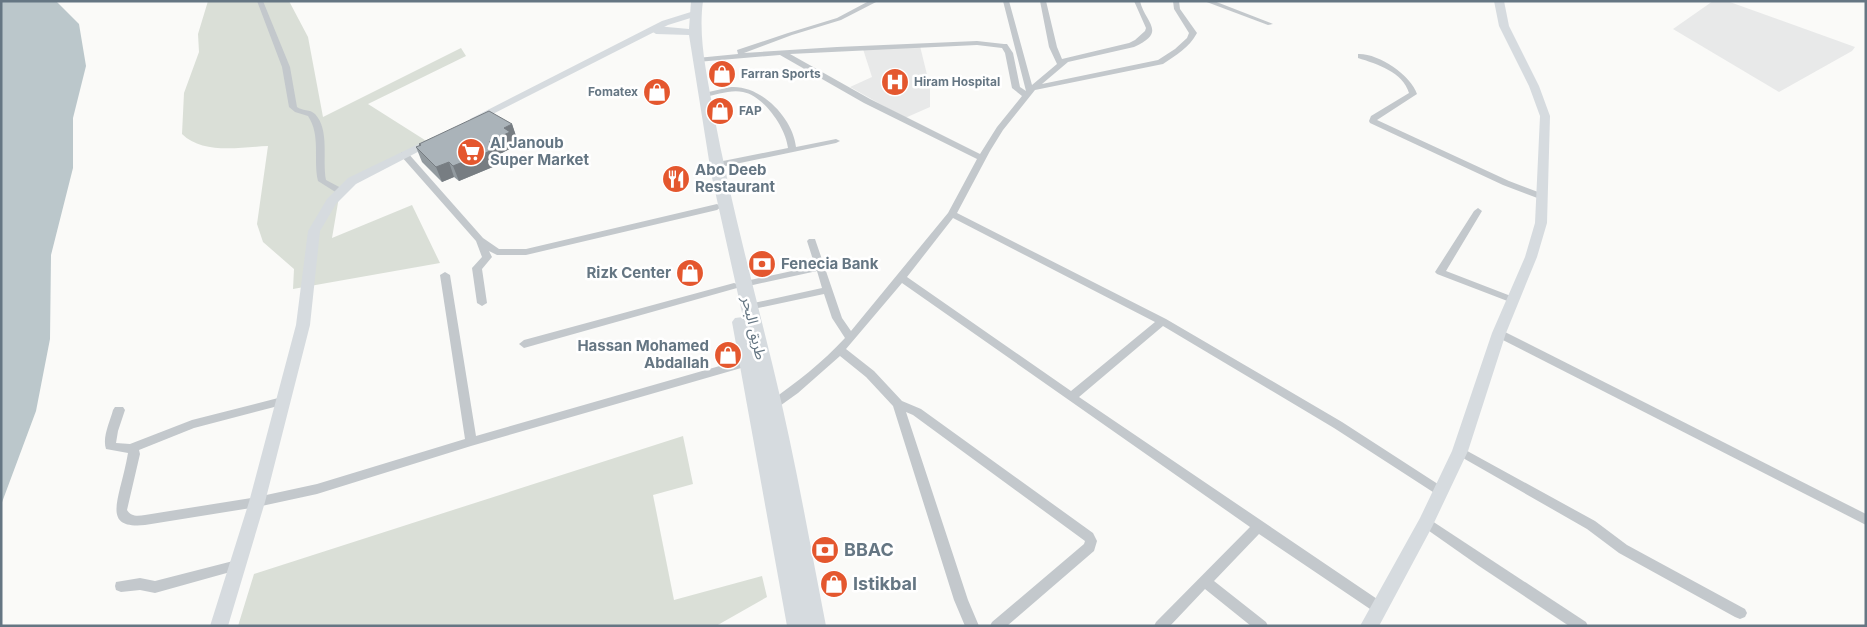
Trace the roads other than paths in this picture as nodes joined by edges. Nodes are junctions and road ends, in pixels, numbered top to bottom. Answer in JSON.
{"nodes":[{"id":1,"x":260,"y":1,"type":"edge"},
{"id":2,"x":875,"y":1,"type":"edge"},
{"id":3,"x":1006,"y":1,"type":"edge"},
{"id":4,"x":1043,"y":1,"type":"edge"},
{"id":5,"x":1137,"y":1,"type":"edge"},
{"id":6,"x":1176,"y":1,"type":"edge"},
{"id":7,"x":1207,"y":1,"type":"edge"},
{"id":8,"x":1499,"y":1,"type":"edge"},
{"id":9,"x":689,"y":15,"type":"edge"},
{"id":10,"x":1270,"y":24,"type":"dead end"},
{"id":11,"x":654,"y":30,"type":"joint"},
{"id":12,"x":783,"y":53,"type":"junction"},
{"id":13,"x":731,"y":56,"type":"junction"},
{"id":14,"x":1361,"y":56,"type":"dead end"},
{"id":15,"x":697,"y":60,"type":"junction"},
{"id":16,"x":1060,"y":63,"type":"junction"},
{"id":17,"x":1030,"y":91,"type":"junction"},
{"id":18,"x":704,"y":95,"type":"junction"},
{"id":19,"x":462,"y":125,"type":"edge"},
{"id":20,"x":445,"y":134,"type":"edge"},
{"id":21,"x":836,"y":141,"type":"dead end"},
{"id":22,"x":792,"y":150,"type":"junction"},
{"id":23,"x":404,"y":154,"type":"junction"},
{"id":24,"x":981,"y":158,"type":"junction"},
{"id":25,"x":716,"y":165,"type":"junction"},
{"id":26,"x":340,"y":191,"type":"junction"},
{"id":27,"x":1543,"y":197,"type":"junction"},
{"id":28,"x":717,"y":207,"type":"junction"},
{"id":29,"x":1478,"y":211,"type":"dead end"},
{"id":30,"x":952,"y":214,"type":"junction"},
{"id":31,"x":480,"y":240,"type":"junction"},
{"id":32,"x":812,"y":241,"type":"dead end"},
{"id":33,"x":819,"y":268,"type":"junction"},
{"id":34,"x":445,"y":275,"type":"dead end"},
{"id":35,"x":901,"y":278,"type":"junction"},
{"id":36,"x":739,"y":285,"type":"junction"},
{"id":37,"x":827,"y":290,"type":"junction"},
{"id":38,"x":1513,"y":300,"type":"junction"},
{"id":39,"x":482,"y":303,"type":"dead end"},
{"id":40,"x":748,"y":307,"type":"junction"},
{"id":41,"x":1162,"y":321,"type":"junction"},
{"id":42,"x":1499,"y":333,"type":"junction"},
{"id":43,"x":850,"y":338,"type":"junction"},
{"id":44,"x":524,"y":344,"type":"dead end"},
{"id":45,"x":840,"y":350,"type":"junction"},
{"id":46,"x":754,"y":361,"type":"junction"},
{"id":47,"x":1073,"y":396,"type":"junction"},
{"id":48,"x":282,"y":402,"type":"junction"},
{"id":49,"x":898,"y":404,"type":"junction"},
{"id":50,"x":773,"y":405,"type":"junction"},
{"id":51,"x":119,"y":410,"type":"dead end"},
{"id":52,"x":470,"y":442,"type":"junction"},
{"id":53,"x":132,"y":448,"type":"junction"},
{"id":54,"x":1460,"y":451,"type":"junction"},
{"id":55,"x":1440,"y":491,"type":"junction"},
{"id":56,"x":257,"y":502,"type":"junction"},
{"id":57,"x":1866,"y":520,"type":"edge"},
{"id":58,"x":1426,"y":522,"type":"junction"},
{"id":59,"x":1258,"y":527,"type":"junction"},
{"id":60,"x":238,"y":565,"type":"junction"},
{"id":61,"x":1206,"y":582,"type":"junction"},
{"id":62,"x":121,"y":586,"type":"dead end"},
{"id":63,"x":1378,"y":607,"type":"junction"},
{"id":64,"x":1740,"y":614,"type":"dead end"},
{"id":65,"x":219,"y":626,"type":"edge"},
{"id":66,"x":799,"y":626,"type":"edge"},
{"id":67,"x":814,"y":626,"type":"edge"},
{"id":68,"x":972,"y":626,"type":"edge"},
{"id":69,"x":997,"y":626,"type":"edge"},
{"id":70,"x":1161,"y":626,"type":"edge"},
{"id":71,"x":1261,"y":626,"type":"edge"},
{"id":72,"x":1369,"y":626,"type":"edge"},
{"id":73,"x":1580,"y":626,"type":"edge"}],
"edges":[{"from":1,"to":26,"type":"street"},
{"from":2,"to":13,"type":"street"},
{"from":3,"to":17,"type":"street"},
{"from":4,"to":16,"type":"street"},
{"from":5,"to":16,"type":"street"},
{"from":6,"to":17,"type":"street"},
{"from":7,"to":10,"type":"street"},
{"from":8,"to":27,"type":"main road"},
{"from":9,"to":11,"type":"highway"},
{"from":9,"to":15,"type":"highway","name":"طريق البحر"},
{"from":9,"to":28,"type":"highway","name":"طريق البحر"},
{"from":11,"to":19,"type":"main road"},
{"from":12,"to":13,"type":"street"},
{"from":12,"to":17,"type":"street"},
{"from":12,"to":24,"type":"street"},
{"from":13,"to":15,"type":"street"},
{"from":14,"to":27,"type":"street"},
{"from":15,"to":18,"type":"highway","name":"طريق البحر"},
{"from":16,"to":17,"type":"street"},
{"from":17,"to":24,"type":"street"},
{"from":18,"to":22,"type":"street"},
{"from":18,"to":25,"type":"highway","name":"طريق البحر"},
{"from":20,"to":23,"type":"main road"},
{"from":21,"to":22,"type":"street"},
{"from":22,"to":25,"type":"street"},
{"from":23,"to":26,"type":"main road"},
{"from":23,"to":31,"type":"street"},
{"from":24,"to":30,"type":"street"},
{"from":25,"to":36,"type":"highway","name":"طريق البحر"},
{"from":26,"to":48,"type":"main road"},
{"from":27,"to":38,"type":"main road"},
{"from":28,"to":31,"type":"street"},
{"from":28,"to":36,"type":"highway","name":"طريق البحر"},
{"from":29,"to":38,"type":"street"},
{"from":30,"to":35,"type":"street"},
{"from":30,"to":41,"type":"street"},
{"from":31,"to":39,"type":"street"},
{"from":32,"to":33,"type":"street"},
{"from":33,"to":36,"type":"street"},
{"from":33,"to":37,"type":"street"},
{"from":34,"to":52,"type":"street"},
{"from":35,"to":43,"type":"street"},
{"from":35,"to":47,"type":"street"},
{"from":36,"to":40,"type":"highway","name":"طريق البحر"},
{"from":36,"to":44,"type":"street"},
{"from":36,"to":46,"type":"highway","name":"طريق البحر"},
{"from":37,"to":40,"type":"street"},
{"from":37,"to":43,"type":"street"},
{"from":38,"to":42,"type":"main road"},
{"from":40,"to":46,"type":"highway","name":"طريق البحر"},
{"from":41,"to":47,"type":"street"},
{"from":41,"to":55,"type":"street"},
{"from":42,"to":54,"type":"main road"},
{"from":42,"to":57,"type":"street"},
{"from":43,"to":45,"type":"street"},
{"from":45,"to":49,"type":"street"},
{"from":45,"to":50,"type":"street"},
{"from":46,"to":50,"type":"highway","name":"طريق البحر"},
{"from":46,"to":52,"type":"street"},
{"from":46,"to":66,"type":"highway","name":"طريق البحر"},
{"from":47,"to":59,"type":"street"},
{"from":48,"to":53,"type":"street"},
{"from":48,"to":56,"type":"main road"},
{"from":49,"to":68,"type":"street"},
{"from":49,"to":69,"type":"street"},
{"from":50,"to":67,"type":"highway","name":"طريق البحر"},
{"from":51,"to":53,"type":"street"},
{"from":52,"to":56,"type":"street"},
{"from":53,"to":56,"type":"street"},
{"from":54,"to":55,"type":"main road"},
{"from":54,"to":64,"type":"street"},
{"from":55,"to":58,"type":"main road"},
{"from":56,"to":60,"type":"main road"},
{"from":58,"to":63,"type":"main road"},
{"from":58,"to":73,"type":"street"},
{"from":59,"to":61,"type":"street"},
{"from":59,"to":63,"type":"street"},
{"from":60,"to":62,"type":"street"},
{"from":60,"to":65,"type":"main road"},
{"from":61,"to":70,"type":"street"},
{"from":61,"to":71,"type":"street"},
{"from":63,"to":72,"type":"main road"}]}
